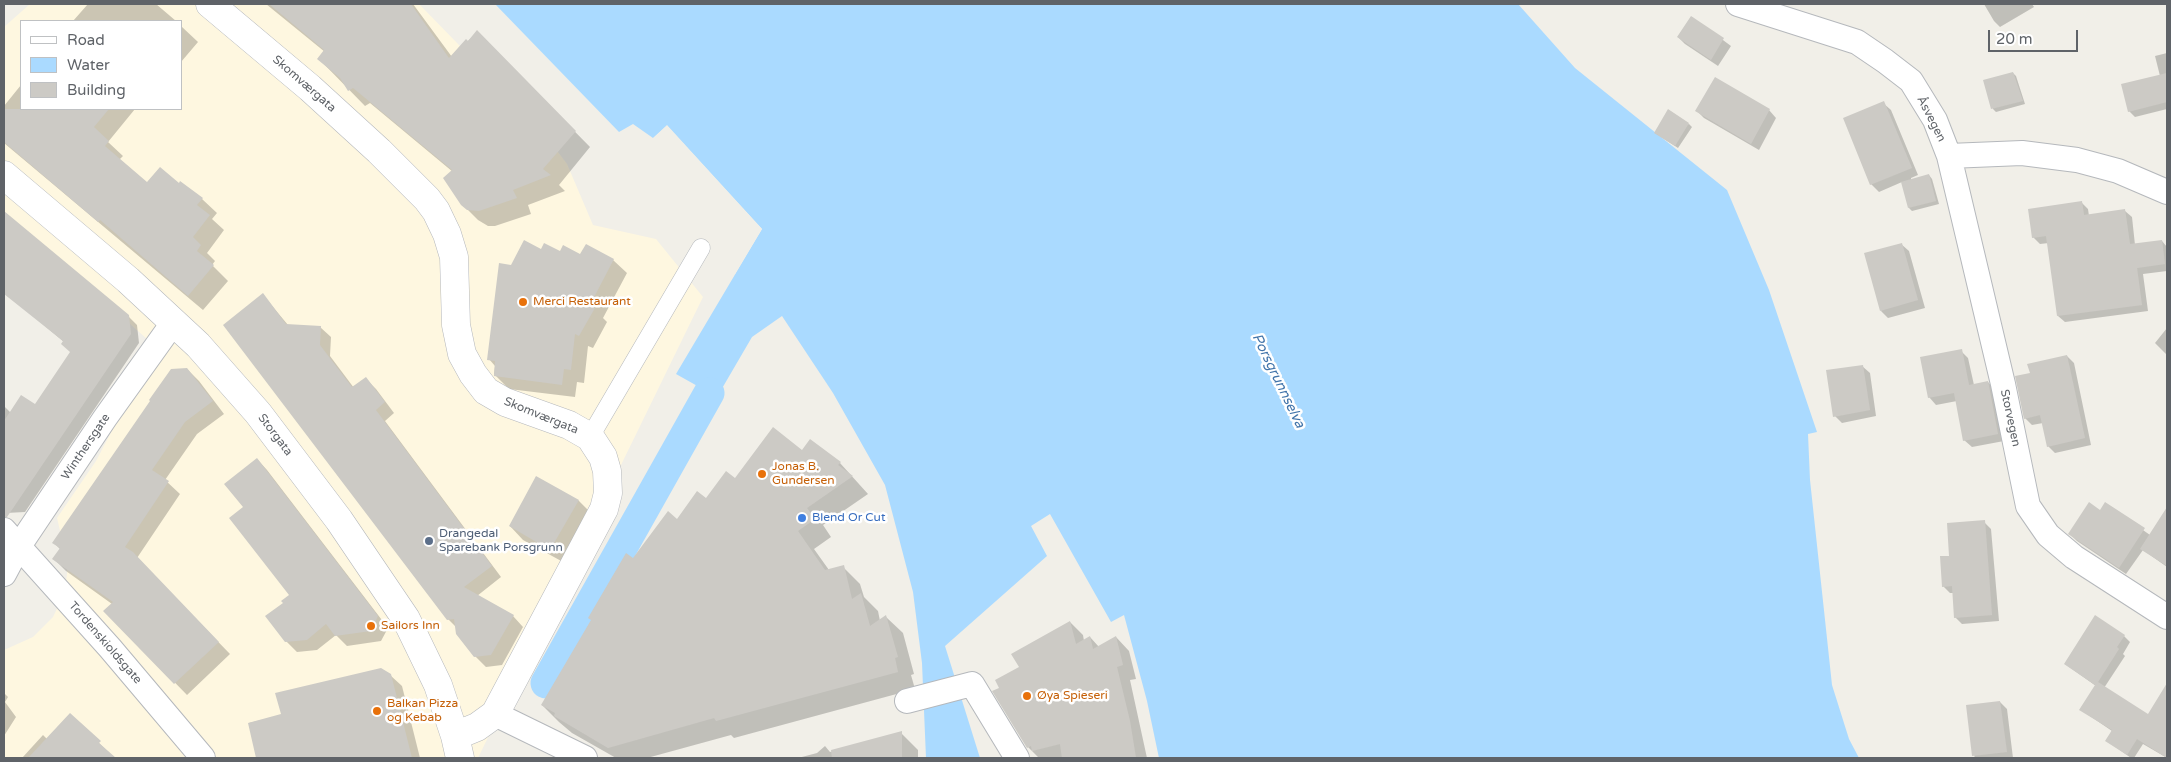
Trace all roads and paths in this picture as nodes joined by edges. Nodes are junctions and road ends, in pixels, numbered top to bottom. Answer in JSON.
{"nodes":[{"id":1,"x":210,"y":4,"type":"edge"},
{"id":2,"x":1738,"y":4,"type":"edge"},
{"id":3,"x":1949,"y":156,"type":"junction"},
{"id":4,"x":4,"y":175,"type":"edge"},
{"id":5,"x":2167,"y":192,"type":"edge"},
{"id":6,"x":701,"y":248,"type":"dead end"},
{"id":7,"x":173,"y":323,"type":"junction"},
{"id":8,"x":590,"y":437,"type":"junction"},
{"id":9,"x":11,"y":538,"type":"edge"},
{"id":10,"x":4,"y":574,"type":"edge"},
{"id":11,"x":2167,"y":617,"type":"edge"},
{"id":12,"x":907,"y":701,"type":"dead end"},
{"id":13,"x":495,"y":714,"type":"junction"},
{"id":14,"x":457,"y":747,"type":"edge"},
{"id":15,"x":203,"y":758,"type":"edge"},
{"id":16,"x":586,"y":758,"type":"edge"},
{"id":17,"x":1017,"y":758,"type":"edge"}],
"edges":[{"from":1,"to":8,"type":"street","name":"Skomværgata"},
{"from":2,"to":3,"type":"street","name":"Åsvegen"},
{"from":3,"to":5,"type":"street","name":"Åsvegen"},
{"from":3,"to":11,"type":"street","name":"Storvegen"},
{"from":4,"to":7,"type":"street","name":"Storgata"},
{"from":6,"to":8,"type":"street"},
{"from":7,"to":9,"type":"street","name":"Winthersgate"},
{"from":7,"to":14,"type":"street","name":"Storgata"},
{"from":8,"to":13,"type":"street","name":"Skomværgata"},
{"from":9,"to":10,"type":"street","name":"Winthersgate"},
{"from":9,"to":15,"type":"street","name":"Tordenskioldsgate"},
{"from":12,"to":17,"type":"street"},
{"from":13,"to":14,"type":"street","name":"Skomværgata"},
{"from":13,"to":16,"type":"street"}]}
